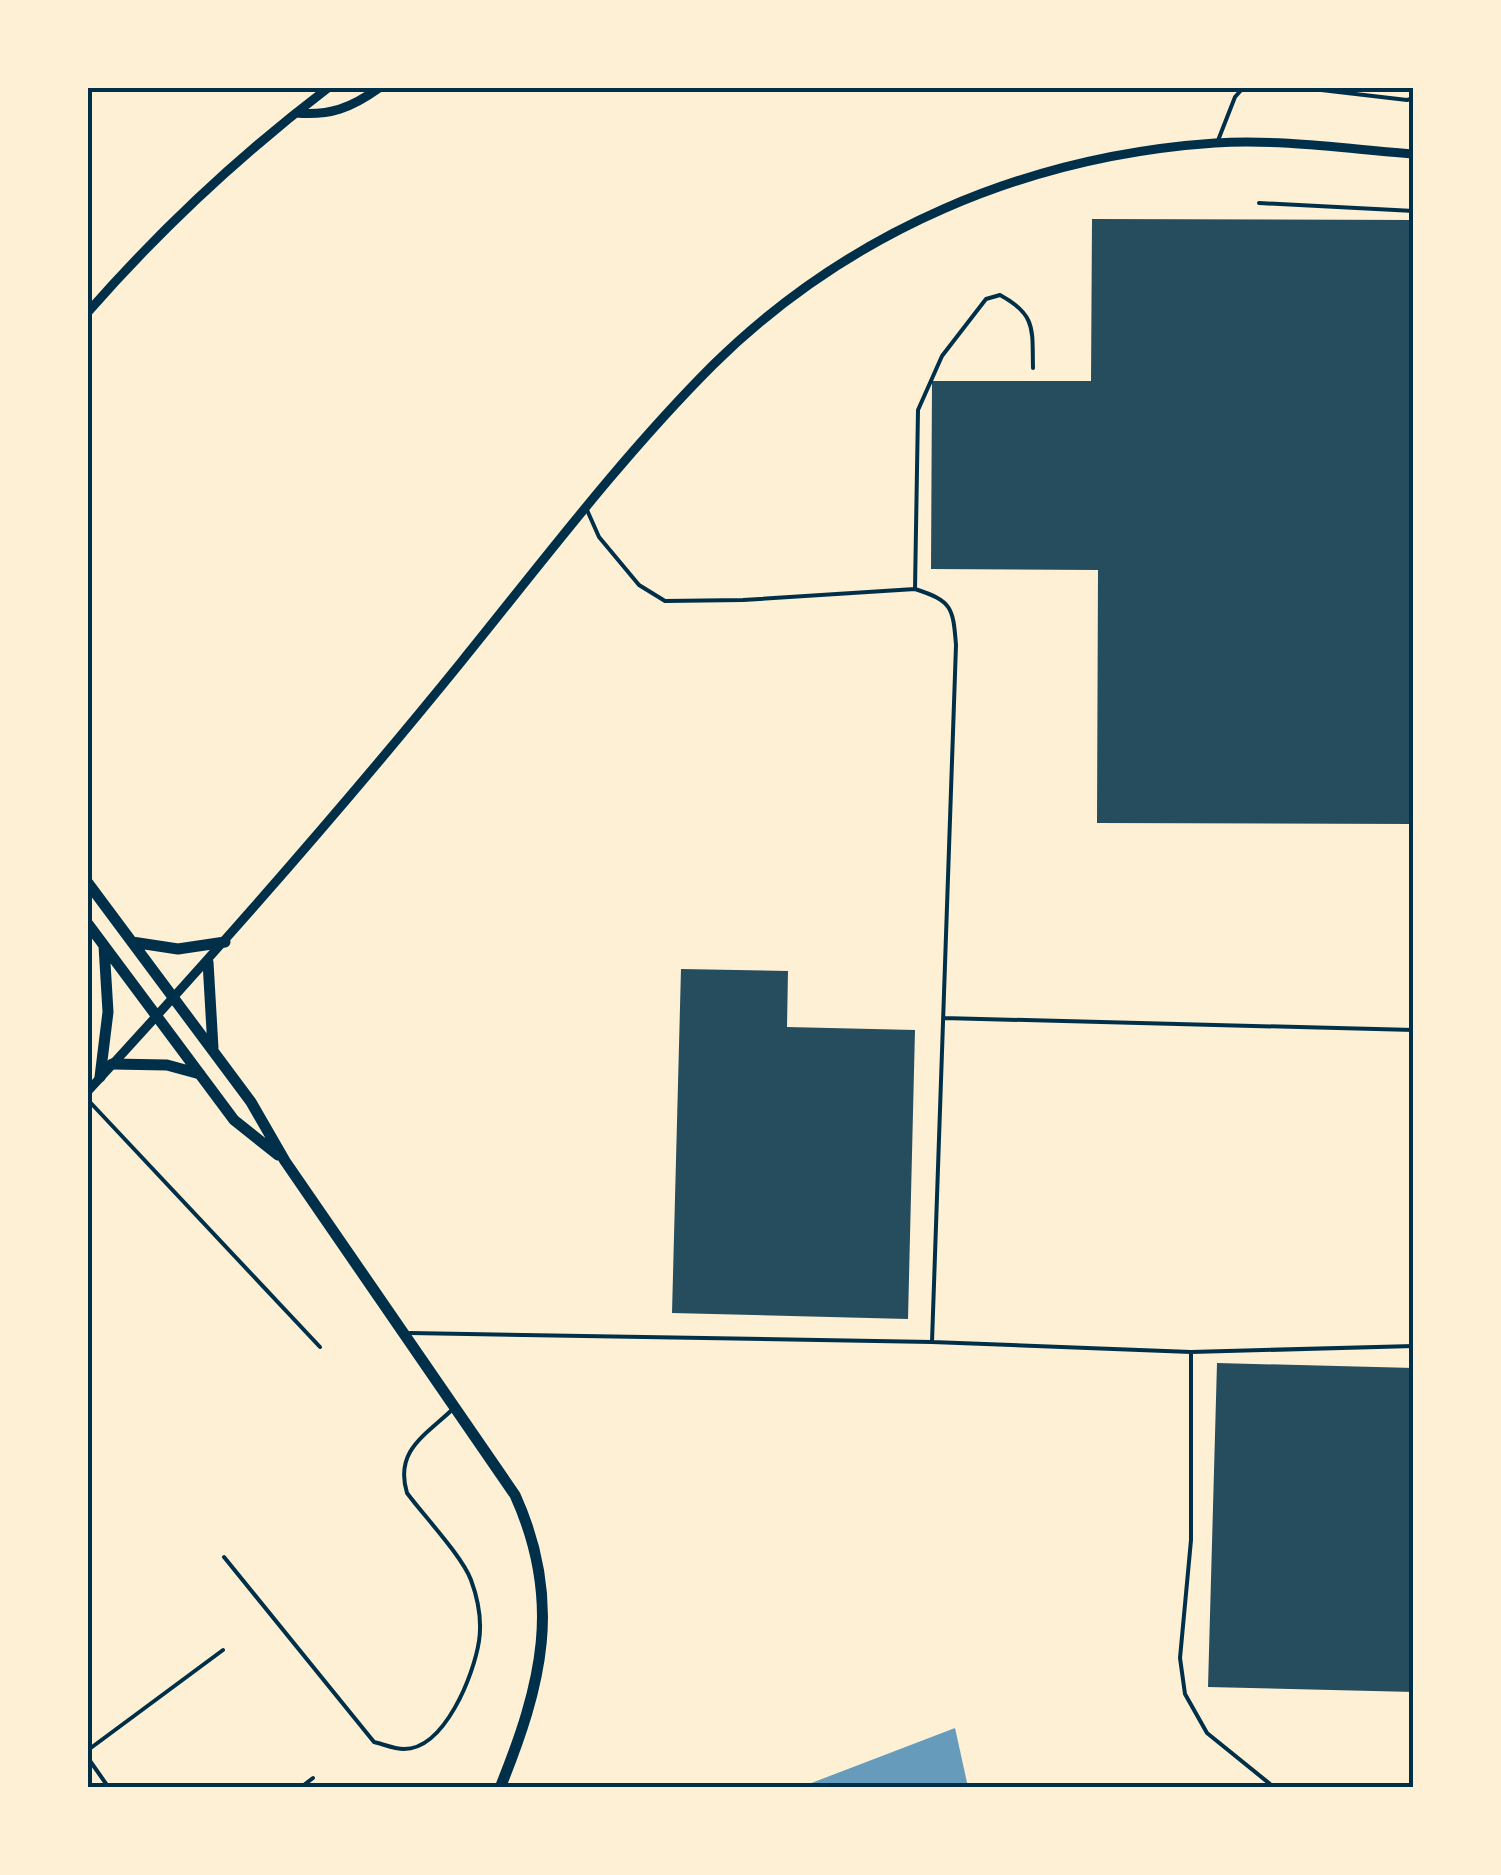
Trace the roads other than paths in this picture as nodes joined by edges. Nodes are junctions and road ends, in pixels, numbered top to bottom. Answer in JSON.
{"nodes":[{"id":1,"x":328,"y":88,"type":"edge"},
{"id":2,"x":378,"y":88,"type":"edge"},
{"id":3,"x":1244,"y":88,"type":"edge"},
{"id":4,"x":1304,"y":88,"type":"edge"},
{"id":5,"x":1414,"y":98,"type":"edge"},
{"id":6,"x":296,"y":113,"type":"junction"},
{"id":7,"x":1218,"y":143,"type":"junction"},
{"id":8,"x":1414,"y":154,"type":"edge"},
{"id":9,"x":1259,"y":203,"type":"dead end"},
{"id":10,"x":1414,"y":211,"type":"edge"},
{"id":11,"x":88,"y":312,"type":"edge"},
{"id":12,"x":1033,"y":368,"type":"dead end"},
{"id":13,"x":586,"y":509,"type":"junction"},
{"id":14,"x":916,"y":589,"type":"junction"},
{"id":15,"x":88,"y":883,"type":"edge"},
{"id":16,"x":88,"y":924,"type":"edge"},
{"id":17,"x":132,"y":942,"type":"junction"},
{"id":18,"x":225,"y":942,"type":"junction"},
{"id":19,"x":104,"y":946,"type":"junction"},
{"id":20,"x":208,"y":962,"type":"junction"},
{"id":21,"x":174,"y":1000,"type":"junction"},
{"id":22,"x":158,"y":1017,"type":"junction"},
{"id":23,"x":943,"y":1018,"type":"junction"},
{"id":24,"x":1414,"y":1030,"type":"edge"},
{"id":25,"x":214,"y":1052,"type":"junction"},
{"id":26,"x":112,"y":1064,"type":"junction"},
{"id":27,"x":200,"y":1074,"type":"junction"},
{"id":28,"x":100,"y":1077,"type":"junction"},
{"id":29,"x":88,"y":1090,"type":"edge"},
{"id":30,"x":88,"y":1100,"type":"edge"},
{"id":31,"x":285,"y":1161,"type":"junction"},
{"id":32,"x":405,"y":1332,"type":"junction"},
{"id":33,"x":932,"y":1342,"type":"junction"},
{"id":34,"x":1414,"y":1346,"type":"edge"},
{"id":35,"x":320,"y":1347,"type":"dead end"},
{"id":36,"x":1191,"y":1352,"type":"junction"},
{"id":37,"x":456,"y":1406,"type":"junction"},
{"id":38,"x":224,"y":1557,"type":"dead end"},
{"id":39,"x":223,"y":1650,"type":"dead end"},
{"id":40,"x":88,"y":1750,"type":"edge"},
{"id":41,"x":88,"y":1758,"type":"edge"},
{"id":42,"x":313,"y":1778,"type":"dead end"},
{"id":43,"x":109,"y":1788,"type":"edge"},
{"id":44,"x":300,"y":1788,"type":"edge"},
{"id":45,"x":500,"y":1788,"type":"edge"},
{"id":46,"x":1275,"y":1788,"type":"edge"}],
"edges":[{"from":1,"to":6,"type":"street"},
{"from":2,"to":6,"type":"street"},
{"from":3,"to":7,"type":"lane"},
{"from":4,"to":5,"type":"lane"},
{"from":6,"to":11,"type":"street"},
{"from":7,"to":8,"type":"street"},
{"from":7,"to":13,"type":"street"},
{"from":9,"to":10,"type":"lane"},
{"from":12,"to":14,"type":"lane"},
{"from":13,"to":14,"type":"lane"},
{"from":13,"to":18,"type":"street"},
{"from":14,"to":23,"type":"lane"},
{"from":15,"to":17,"type":"street"},
{"from":16,"to":19,"type":"street"},
{"from":17,"to":18,"type":"street"},
{"from":17,"to":21,"type":"street"},
{"from":18,"to":20,"type":"street"},
{"from":19,"to":22,"type":"street"},
{"from":19,"to":28,"type":"street"},
{"from":20,"to":21,"type":"street"},
{"from":20,"to":25,"type":"street"},
{"from":21,"to":22,"type":"street"},
{"from":21,"to":25,"type":"street"},
{"from":22,"to":26,"type":"street"},
{"from":22,"to":27,"type":"street"},
{"from":23,"to":24,"type":"lane"},
{"from":23,"to":33,"type":"lane"},
{"from":25,"to":31,"type":"street"},
{"from":26,"to":27,"type":"street"},
{"from":26,"to":28,"type":"street"},
{"from":27,"to":31,"type":"street"},
{"from":28,"to":29,"type":"street"},
{"from":30,"to":35,"type":"lane"},
{"from":31,"to":32,"type":"street"},
{"from":32,"to":33,"type":"lane"},
{"from":32,"to":37,"type":"street"},
{"from":33,"to":36,"type":"lane"},
{"from":34,"to":36,"type":"lane"},
{"from":36,"to":46,"type":"lane"},
{"from":37,"to":38,"type":"lane"},
{"from":37,"to":45,"type":"street"},
{"from":39,"to":40,"type":"lane"},
{"from":41,"to":43,"type":"lane"},
{"from":42,"to":44,"type":"lane"}]}
